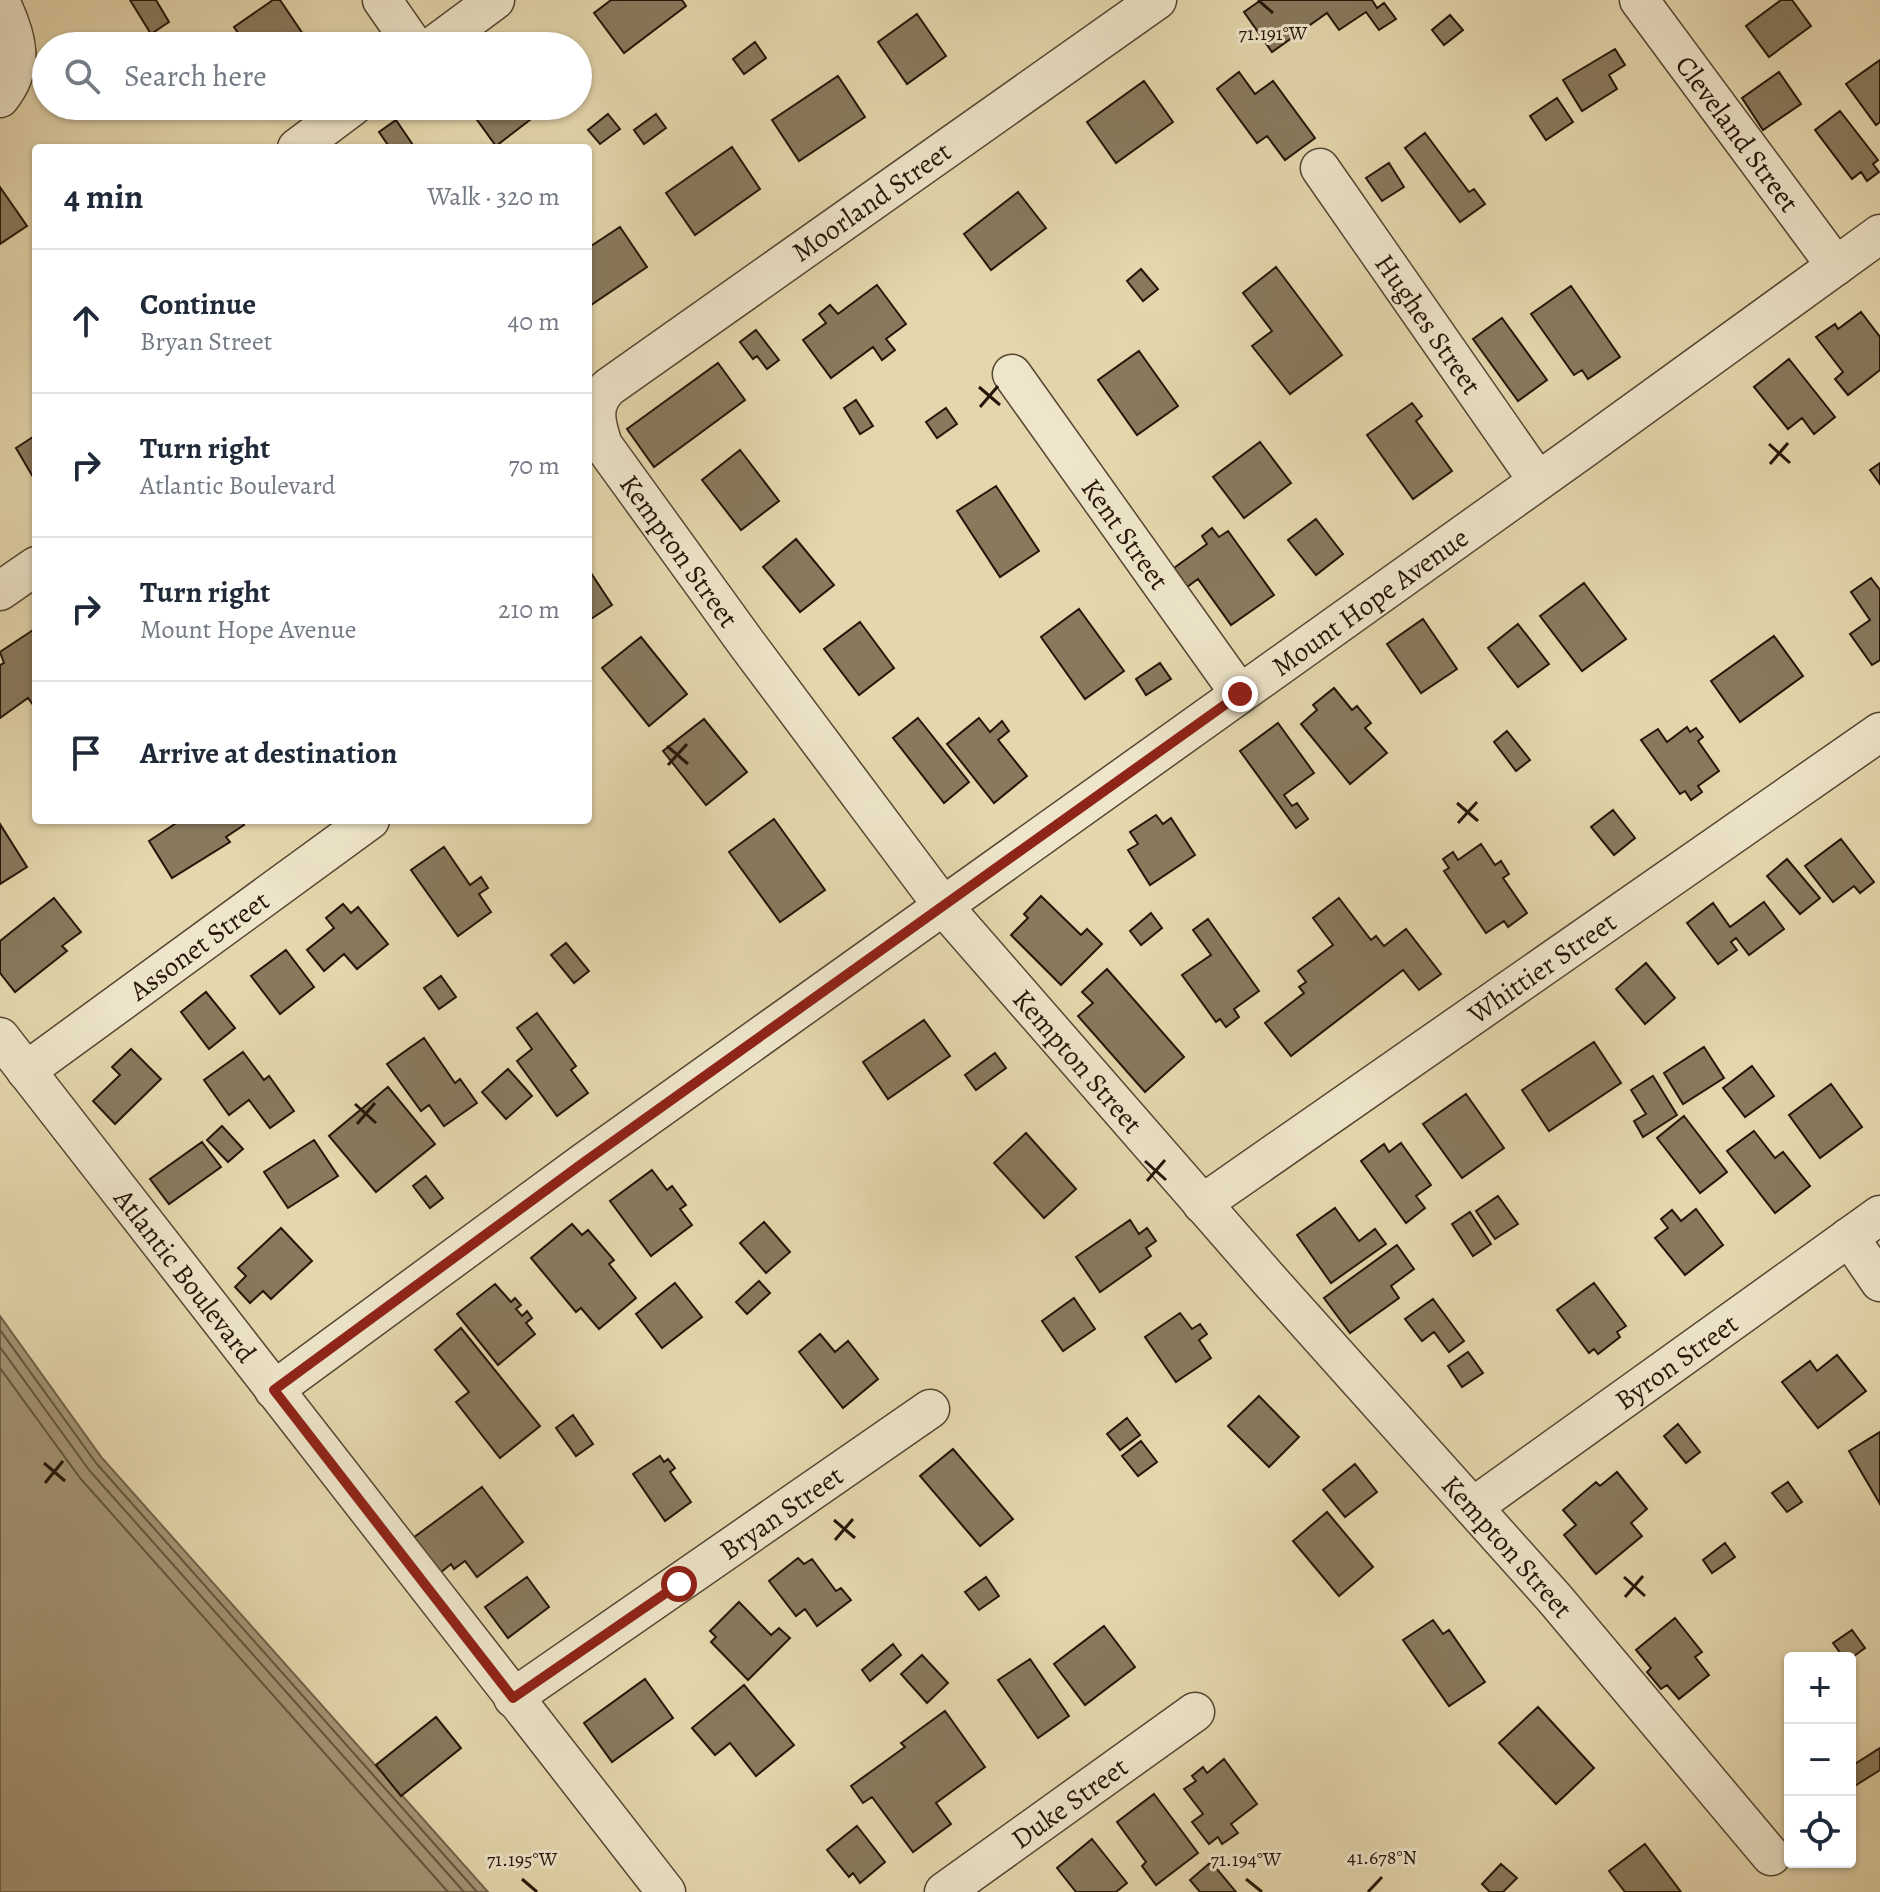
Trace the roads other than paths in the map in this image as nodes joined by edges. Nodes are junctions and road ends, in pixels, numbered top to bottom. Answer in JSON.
{"nodes":[{"id":1,"x":382,"y":0,"type":"edge"},
{"id":2,"x":495,"y":0,"type":"edge"},
{"id":3,"x":1157,"y":0,"type":"edge"},
{"id":4,"x":1639,"y":0,"type":"edge"},
{"id":5,"x":0,"y":1,"type":"edge"},
{"id":6,"x":404,"y":32,"type":"edge"},
{"id":7,"x":452,"y":32,"type":"edge"},
{"id":8,"x":8,"y":83,"type":"edge"},
{"id":9,"x":334,"y":120,"type":"edge"},
{"id":10,"x":302,"y":144,"type":"edge"},
{"id":11,"x":1320,"y":168,"type":"dead end"},
{"id":12,"x":1880,"y":234,"type":"edge"},
{"id":13,"x":1836,"y":266,"type":"junction"},
{"id":14,"x":1012,"y":374,"type":"dead end"},
{"id":15,"x":596,"y":411,"type":"joint"},
{"id":16,"x":1538,"y":481,"type":"junction"},
{"id":17,"x":32,"y":569,"type":"edge"},
{"id":18,"x":0,"y":591,"type":"edge"},
{"id":19,"x":1240,"y":694,"type":"junction"},
{"id":20,"x":1880,"y":732,"type":"edge"},
{"id":21,"x":365,"y":824,"type":"edge"},
{"id":22,"x":943,"y":906,"type":"junction"},
{"id":23,"x":0,"y":1037,"type":"edge"},
{"id":24,"x":26,"y":1071,"type":"junction"},
{"id":25,"x":1202,"y":1204,"type":"junction"},
{"id":26,"x":1880,"y":1215,"type":"edge"},
{"id":27,"x":1849,"y":1237,"type":"junction"},
{"id":28,"x":1880,"y":1282,"type":"edge"},
{"id":29,"x":274,"y":1390,"type":"junction"},
{"id":30,"x":930,"y":1409,"type":"dead end"},
{"id":31,"x":1473,"y":1507,"type":"junction"},
{"id":32,"x":513,"y":1698,"type":"junction"},
{"id":33,"x":1195,"y":1712,"type":"dead end"},
{"id":34,"x":1771,"y":1856,"type":"dead end"},
{"id":35,"x":666,"y":1892,"type":"edge"},
{"id":36,"x":944,"y":1892,"type":"edge"}],
"edges":[{"from":1,"to":6,"type":"street"},
{"from":2,"to":7,"type":"street"},
{"from":3,"to":15,"type":"street","name":"Moorland Street"},
{"from":4,"to":13,"type":"street","name":"Cleveland Street"},
{"from":5,"to":8,"type":"street"},
{"from":9,"to":10,"type":"street"},
{"from":11,"to":16,"type":"street","name":"Hughes Street"},
{"from":12,"to":13,"type":"street","name":"Mount Hope Avenue"},
{"from":13,"to":16,"type":"street","name":"Mount Hope Avenue"},
{"from":14,"to":19,"type":"street","name":"Kent Street"},
{"from":15,"to":22,"type":"street","name":"Kempton Street"},
{"from":16,"to":19,"type":"street","name":"Mount Hope Avenue"},
{"from":17,"to":18,"type":"street"},
{"from":19,"to":22,"type":"street","name":"Mount Hope Avenue"},
{"from":20,"to":25,"type":"street","name":"Whittier Street"},
{"from":21,"to":24,"type":"street","name":"Assonet Street"},
{"from":22,"to":25,"type":"street","name":"Kempton Street"},
{"from":22,"to":29,"type":"street","name":"Mount Hope Avenue"},
{"from":23,"to":24,"type":"street","name":"Atlantic Boulevard"},
{"from":24,"to":29,"type":"street","name":"Atlantic Boulevard"},
{"from":25,"to":31,"type":"street","name":"Kempton Street"},
{"from":26,"to":27,"type":"street","name":"Byron Street"},
{"from":27,"to":28,"type":"street"},
{"from":27,"to":31,"type":"street","name":"Byron Street"},
{"from":29,"to":32,"type":"street","name":"Atlantic Boulevard"},
{"from":30,"to":32,"type":"street","name":"Bryan Street"},
{"from":31,"to":34,"type":"street","name":"Kempton Street"},
{"from":32,"to":35,"type":"street","name":"Atlantic Boulevard"},
{"from":33,"to":36,"type":"street","name":"Duke Street"}]}
